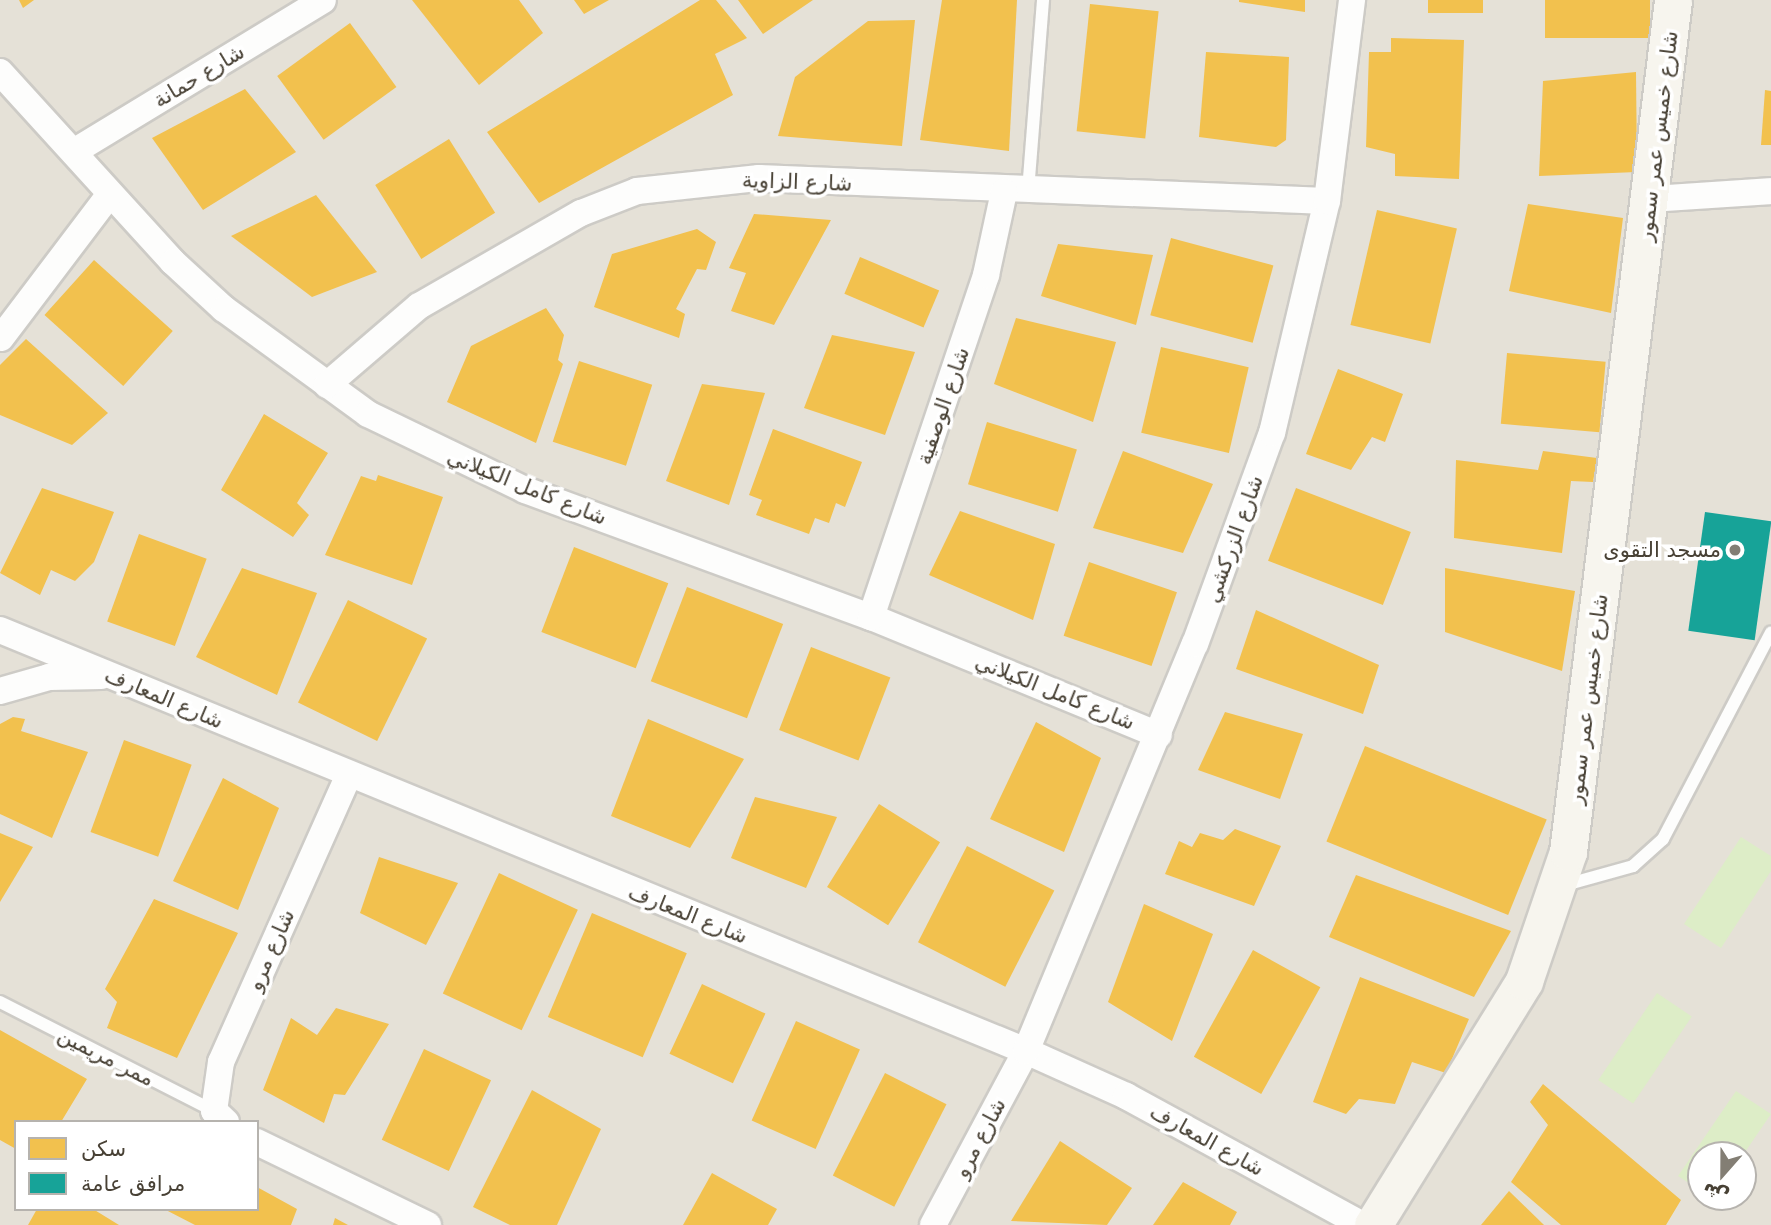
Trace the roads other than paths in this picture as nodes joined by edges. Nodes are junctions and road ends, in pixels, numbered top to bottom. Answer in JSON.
{"nodes":[{"id":1,"x":323,"y":0,"type":"edge"},
{"id":2,"x":1043,"y":0,"type":"edge"},
{"id":3,"x":1352,"y":0,"type":"edge"},
{"id":4,"x":1673,"y":0,"type":"edge"},
{"id":5,"x":0,"y":72,"type":"edge"},
{"id":6,"x":75,"y":151,"type":"junction"},
{"id":7,"x":1771,"y":191,"type":"edge"},
{"id":8,"x":1016,"y":192,"type":"junction"},
{"id":9,"x":109,"y":195,"type":"junction"},
{"id":10,"x":1651,"y":199,"type":"junction"},
{"id":11,"x":1327,"y":201,"type":"junction"},
{"id":12,"x":1,"y":338,"type":"edge"},
{"id":13,"x":327,"y":385,"type":"junction"},
{"id":14,"x":871,"y":617,"type":"junction"},
{"id":15,"x":0,"y":630,"type":"edge"},
{"id":16,"x":1771,"y":632,"type":"edge"},
{"id":17,"x":114,"y":676,"type":"junction"},
{"id":18,"x":0,"y":691,"type":"edge"},
{"id":19,"x":1159,"y":734,"type":"junction"},
{"id":20,"x":348,"y":777,"type":"junction"},
{"id":21,"x":1558,"y":888,"type":"junction"},
{"id":22,"x":0,"y":1002,"type":"edge"},
{"id":23,"x":1026,"y":1051,"type":"junction"},
{"id":24,"x":220,"y":1116,"type":"edge"},
{"id":25,"x":259,"y":1143,"type":"edge"},
{"id":26,"x":428,"y":1225,"type":"edge"},
{"id":27,"x":933,"y":1225,"type":"edge"},
{"id":28,"x":1363,"y":1225,"type":"edge"},
{"id":29,"x":1373,"y":1225,"type":"edge"}],
"edges":[{"from":1,"to":6,"type":"street","name":"شارع حمانة"},
{"from":2,"to":8,"type":"lane"},
{"from":3,"to":11,"type":"street","name":"شارع الزركشي"},
{"from":4,"to":10,"type":"street","name":"شارع خميس عمر سمور"},
{"from":5,"to":6,"type":"street","name":"شارع كامل الكيلاني"},
{"from":6,"to":9,"type":"street","name":"شارع كامل الكيلاني"},
{"from":7,"to":10,"type":"street"},
{"from":8,"to":11,"type":"street","name":"شارع الزاوية"},
{"from":8,"to":13,"type":"street","name":"شارع الزاوية"},
{"from":8,"to":14,"type":"street","name":"شارع الوصفية"},
{"from":9,"to":12,"type":"street"},
{"from":9,"to":13,"type":"street","name":"شارع كامل الكيلاني"},
{"from":10,"to":21,"type":"street","name":"شارع خميس عمر سمور"},
{"from":11,"to":19,"type":"street","name":"شارع الزركشي"},
{"from":13,"to":14,"type":"street","name":"شارع كامل الكيلاني"},
{"from":14,"to":19,"type":"street","name":"شارع كامل الكيلاني"},
{"from":15,"to":17,"type":"street","name":"شارع المعارف"},
{"from":16,"to":21,"type":"lane"},
{"from":17,"to":18,"type":"street"},
{"from":17,"to":20,"type":"street","name":"شارع المعارف"},
{"from":19,"to":23,"type":"street","name":"شارع الزركشي"},
{"from":20,"to":23,"type":"street","name":"شارع المعارف"},
{"from":20,"to":24,"type":"street","name":"شارع مرو"},
{"from":21,"to":29,"type":"street","name":"شارع خميس عمر سمور"},
{"from":22,"to":24,"type":"lane","name":"ممر مريمين"},
{"from":23,"to":27,"type":"street","name":"شارع مرو"},
{"from":23,"to":28,"type":"street","name":"شارع المعارف"},
{"from":25,"to":26,"type":"street"}]}
